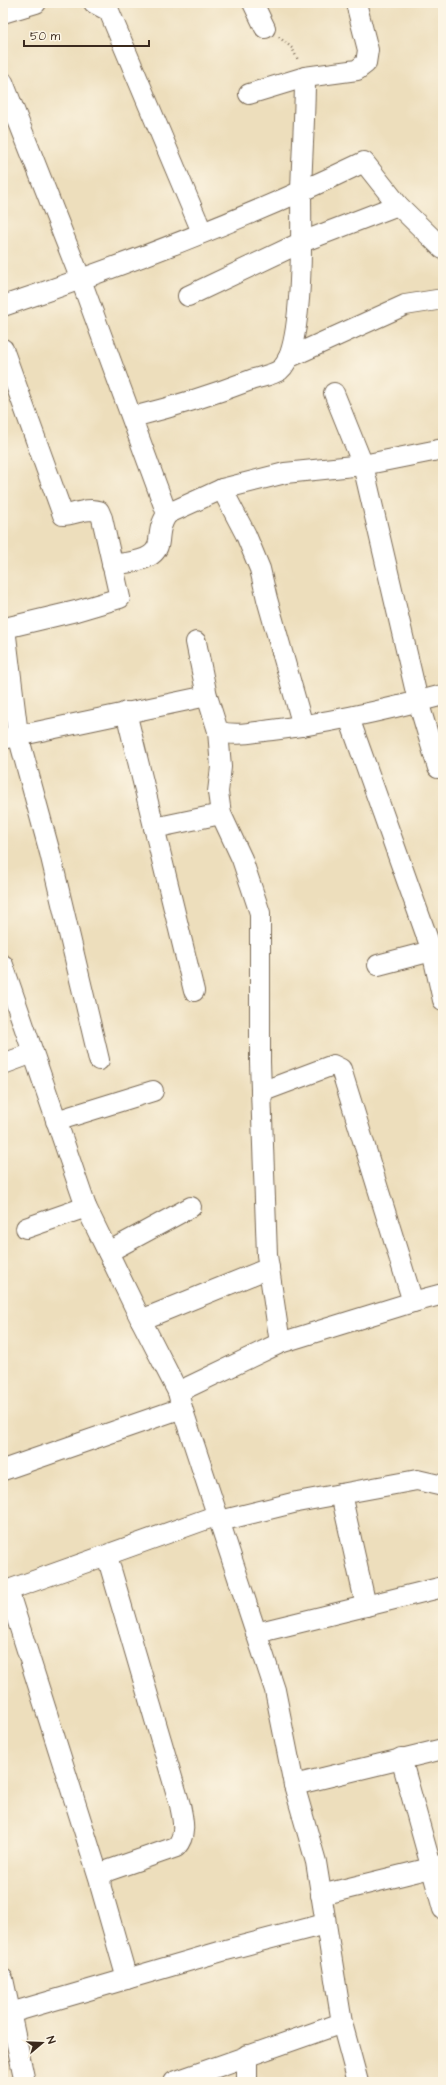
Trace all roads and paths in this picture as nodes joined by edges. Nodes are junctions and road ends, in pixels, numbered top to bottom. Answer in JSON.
{"nodes":[{"id":1,"x":36,"y":3,"type":"edge"},
{"id":2,"x":94,"y":3,"type":"edge"},
{"id":3,"x":253,"y":3,"type":"edge"},
{"id":4,"x":356,"y":3,"type":"edge"},
{"id":5,"x":3,"y":13,"type":"edge"},
{"id":6,"x":265,"y":28,"type":"joint"},
{"id":7,"x":305,"y":77,"type":"junction"},
{"id":8,"x":3,"y":82,"type":"edge"},
{"id":9,"x":249,"y":94,"type":"dead end"},
{"id":10,"x":301,"y":192,"type":"junction"},
{"id":11,"x":398,"y":205,"type":"junction"},
{"id":12,"x":202,"y":232,"type":"junction"},
{"id":13,"x":302,"y":242,"type":"junction"},
{"id":14,"x":443,"y":249,"type":"edge"},
{"id":15,"x":81,"y":280,"type":"junction"},
{"id":16,"x":188,"y":296,"type":"dead end"},
{"id":17,"x":443,"y":299,"type":"edge"},
{"id":18,"x":3,"y":306,"type":"edge"},
{"id":19,"x":3,"y":349,"type":"edge"},
{"id":20,"x":288,"y":358,"type":"junction"},
{"id":21,"x":334,"y":394,"type":"dead end"},
{"id":22,"x":133,"y":417,"type":"junction"},
{"id":23,"x":443,"y":449,"type":"edge"},
{"id":24,"x":362,"y":465,"type":"junction"},
{"id":25,"x":222,"y":489,"type":"junction"},
{"id":26,"x":168,"y":514,"type":"junction"},
{"id":27,"x":112,"y":565,"type":"junction"},
{"id":28,"x":4,"y":627,"type":"edge"},
{"id":29,"x":196,"y":642,"type":"dead end"},
{"id":30,"x":443,"y":695,"type":"edge"},
{"id":31,"x":206,"y":696,"type":"junction"},
{"id":32,"x":418,"y":701,"type":"junction"},
{"id":33,"x":126,"y":712,"type":"junction"},
{"id":34,"x":349,"y":718,"type":"junction"},
{"id":35,"x":303,"y":726,"type":"junction"},
{"id":36,"x":218,"y":731,"type":"junction"},
{"id":37,"x":10,"y":737,"type":"edge"},
{"id":38,"x":438,"y":768,"type":"dead end"},
{"id":39,"x":222,"y":814,"type":"junction"},
{"id":40,"x":154,"y":828,"type":"junction"},
{"id":41,"x":438,"y":950,"type":"edge"},
{"id":42,"x":3,"y":965,"type":"edge"},
{"id":43,"x":378,"y":965,"type":"dead end"},
{"id":44,"x":194,"y":991,"type":"dead end"},
{"id":45,"x":443,"y":1000,"type":"edge"},
{"id":46,"x":33,"y":1052,"type":"junction"},
{"id":47,"x":99,"y":1060,"type":"dead end"},
{"id":48,"x":3,"y":1064,"type":"edge"},
{"id":49,"x":153,"y":1091,"type":"dead end"},
{"id":50,"x":261,"y":1092,"type":"junction"},
{"id":51,"x":56,"y":1121,"type":"junction"},
{"id":52,"x":86,"y":1207,"type":"junction"},
{"id":53,"x":191,"y":1207,"type":"dead end"},
{"id":54,"x":26,"y":1228,"type":"dead end"},
{"id":55,"x":108,"y":1252,"type":"junction"},
{"id":56,"x":269,"y":1268,"type":"junction"},
{"id":57,"x":443,"y":1294,"type":"edge"},
{"id":58,"x":413,"y":1302,"type":"junction"},
{"id":59,"x":141,"y":1320,"type":"junction"},
{"id":60,"x":280,"y":1343,"type":"junction"},
{"id":61,"x":180,"y":1400,"type":"junction"},
{"id":62,"x":3,"y":1470,"type":"edge"},
{"id":63,"x":442,"y":1488,"type":"edge"},
{"id":64,"x":341,"y":1494,"type":"junction"},
{"id":65,"x":219,"y":1518,"type":"junction"},
{"id":66,"x":108,"y":1556,"type":"junction"},
{"id":67,"x":443,"y":1587,"type":"edge"},
{"id":68,"x":6,"y":1591,"type":"edge"},
{"id":69,"x":366,"y":1606,"type":"junction"},
{"id":70,"x":256,"y":1633,"type":"junction"},
{"id":71,"x":443,"y":1749,"type":"edge"},
{"id":72,"x":401,"y":1758,"type":"junction"},
{"id":73,"x":294,"y":1785,"type":"junction"},
{"id":74,"x":437,"y":1866,"type":"edge"},
{"id":75,"x":100,"y":1881,"type":"junction"},
{"id":76,"x":321,"y":1895,"type":"junction"},
{"id":77,"x":443,"y":1909,"type":"edge"},
{"id":78,"x":325,"y":1924,"type":"junction"},
{"id":79,"x":3,"y":1979,"type":"edge"},
{"id":80,"x":127,"y":1979,"type":"junction"},
{"id":81,"x":10,"y":2013,"type":"junction"},
{"id":82,"x":342,"y":2023,"type":"junction"},
{"id":83,"x":247,"y":2055,"type":"junction"},
{"id":84,"x":25,"y":2082,"type":"edge"},
{"id":85,"x":174,"y":2082,"type":"edge"},
{"id":86,"x":247,"y":2082,"type":"edge"},
{"id":87,"x":358,"y":2082,"type":"edge"}],
"edges":[{"from":1,"to":5,"type":"street"},
{"from":2,"to":12,"type":"street"},
{"from":3,"to":6,"type":"street"},
{"from":4,"to":7,"type":"street"},
{"from":6,"to":7,"type":"path"},
{"from":7,"to":9,"type":"street"},
{"from":7,"to":10,"type":"street"},
{"from":8,"to":15,"type":"street"},
{"from":10,"to":11,"type":"street"},
{"from":10,"to":12,"type":"street"},
{"from":10,"to":13,"type":"street"},
{"from":11,"to":13,"type":"street"},
{"from":11,"to":14,"type":"street"},
{"from":12,"to":15,"type":"street"},
{"from":13,"to":16,"type":"street"},
{"from":13,"to":20,"type":"street"},
{"from":15,"to":18,"type":"street"},
{"from":15,"to":22,"type":"street"},
{"from":17,"to":20,"type":"street"},
{"from":19,"to":27,"type":"street"},
{"from":20,"to":22,"type":"street"},
{"from":21,"to":24,"type":"street"},
{"from":22,"to":26,"type":"street"},
{"from":23,"to":24,"type":"street"},
{"from":24,"to":25,"type":"street"},
{"from":24,"to":32,"type":"street"},
{"from":25,"to":26,"type":"street"},
{"from":25,"to":35,"type":"street"},
{"from":26,"to":27,"type":"street"},
{"from":27,"to":28,"type":"street"},
{"from":28,"to":37,"type":"street"},
{"from":29,"to":31,"type":"street"},
{"from":30,"to":32,"type":"street"},
{"from":31,"to":33,"type":"street"},
{"from":31,"to":36,"type":"street"},
{"from":32,"to":34,"type":"street"},
{"from":32,"to":38,"type":"street"},
{"from":33,"to":37,"type":"street"},
{"from":33,"to":40,"type":"street"},
{"from":34,"to":35,"type":"street"},
{"from":34,"to":41,"type":"street"},
{"from":35,"to":36,"type":"street"},
{"from":36,"to":39,"type":"street"},
{"from":37,"to":47,"type":"street"},
{"from":39,"to":40,"type":"street"},
{"from":39,"to":50,"type":"street"},
{"from":40,"to":44,"type":"street"},
{"from":41,"to":43,"type":"street"},
{"from":41,"to":45,"type":"street"},
{"from":42,"to":46,"type":"street"},
{"from":46,"to":48,"type":"street"},
{"from":46,"to":51,"type":"street"},
{"from":49,"to":51,"type":"street"},
{"from":50,"to":56,"type":"street"},
{"from":50,"to":58,"type":"street"},
{"from":51,"to":52,"type":"street"},
{"from":52,"to":54,"type":"street"},
{"from":52,"to":55,"type":"street"},
{"from":53,"to":55,"type":"street"},
{"from":55,"to":59,"type":"street"},
{"from":56,"to":59,"type":"street"},
{"from":56,"to":60,"type":"street"},
{"from":57,"to":58,"type":"street"},
{"from":58,"to":60,"type":"street"},
{"from":59,"to":61,"type":"street"},
{"from":60,"to":61,"type":"street"},
{"from":61,"to":62,"type":"street"},
{"from":61,"to":65,"type":"street"},
{"from":63,"to":64,"type":"street"},
{"from":64,"to":65,"type":"street"},
{"from":64,"to":69,"type":"street"},
{"from":65,"to":66,"type":"street"},
{"from":65,"to":70,"type":"street"},
{"from":66,"to":68,"type":"street"},
{"from":66,"to":75,"type":"street"},
{"from":67,"to":69,"type":"street"},
{"from":68,"to":75,"type":"street"},
{"from":69,"to":70,"type":"street"},
{"from":70,"to":73,"type":"street"},
{"from":71,"to":72,"type":"street"},
{"from":72,"to":73,"type":"street"},
{"from":72,"to":74,"type":"street"},
{"from":73,"to":76,"type":"street"},
{"from":74,"to":76,"type":"street"},
{"from":74,"to":77,"type":"street"},
{"from":75,"to":80,"type":"street"},
{"from":76,"to":78,"type":"street"},
{"from":78,"to":80,"type":"street"},
{"from":78,"to":82,"type":"street"},
{"from":79,"to":81,"type":"street"},
{"from":80,"to":81,"type":"street"},
{"from":81,"to":84,"type":"street"},
{"from":82,"to":83,"type":"street"},
{"from":82,"to":87,"type":"street"},
{"from":83,"to":85,"type":"street"},
{"from":83,"to":86,"type":"street"}]}
